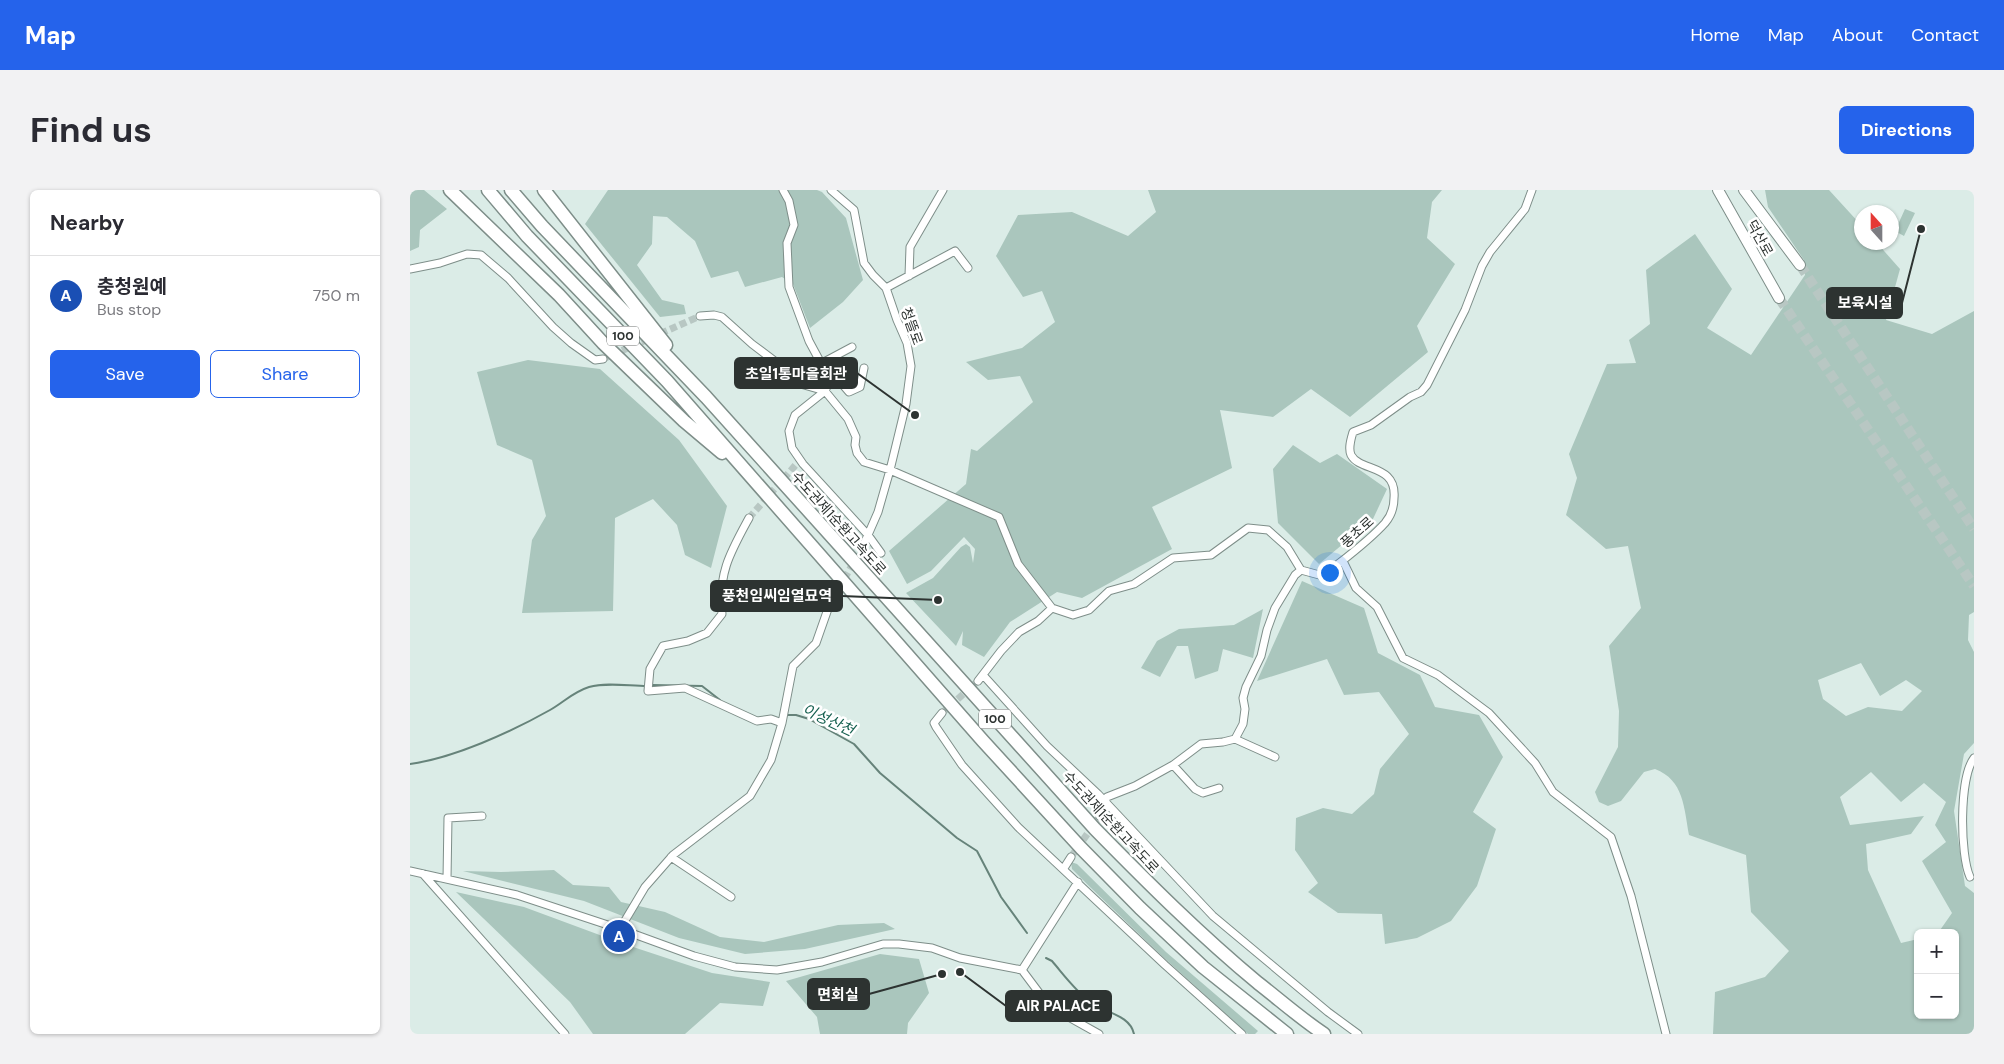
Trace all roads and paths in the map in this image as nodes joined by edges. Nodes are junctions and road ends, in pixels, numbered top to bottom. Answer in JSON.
{"nodes":[{"id":1,"x":450,"y":190,"type":"edge"},
{"id":2,"x":488,"y":190,"type":"edge"},
{"id":3,"x":512,"y":190,"type":"edge"},
{"id":4,"x":544,"y":190,"type":"edge"},
{"id":5,"x":554,"y":190,"type":"edge"},
{"id":6,"x":784,"y":190,"type":"edge"},
{"id":7,"x":831,"y":190,"type":"edge"},
{"id":8,"x":943,"y":190,"type":"edge"},
{"id":9,"x":1532,"y":190,"type":"edge"},
{"id":10,"x":1718,"y":190,"type":"edge"},
{"id":11,"x":1744,"y":190,"type":"edge"},
{"id":12,"x":568,"y":220,"type":"junction"},
{"id":13,"x":1800,"y":265,"type":"tunnel mouth"},
{"id":14,"x":968,"y":268,"type":"dead end"},
{"id":15,"x":410,"y":269,"type":"edge"},
{"id":16,"x":908,"y":276,"type":"junction"},
{"id":17,"x":886,"y":288,"type":"junction"},
{"id":18,"x":1779,"y":298,"type":"tunnel mouth"},
{"id":19,"x":700,"y":316,"type":"tunnel mouth"},
{"id":20,"x":852,"y":347,"type":"dead end"},
{"id":21,"x":603,"y":359,"type":"dead end"},
{"id":22,"x":822,"y":363,"type":"junction"},
{"id":23,"x":864,"y":368,"type":"dead end"},
{"id":24,"x":830,"y":380,"type":"junction"},
{"id":25,"x":825,"y":391,"type":"junction"},
{"id":26,"x":706,"y":397,"type":"junction"},
{"id":27,"x":890,"y":470,"type":"junction"},
{"id":28,"x":758,"y":484,"type":"junction"},
{"id":29,"x":749,"y":518,"type":"tunnel mouth"},
{"id":30,"x":868,"y":535,"type":"junction"},
{"id":31,"x":864,"y":544,"type":"tunnel mouth"},
{"id":32,"x":881,"y":553,"type":"dead end"},
{"id":33,"x":1343,"y":561,"type":"junction"},
{"id":34,"x":1301,"y":570,"type":"junction"},
{"id":35,"x":829,"y":606,"type":"tunnel mouth"},
{"id":36,"x":1052,"y":608,"type":"junction"},
{"id":37,"x":942,"y":713,"type":"tunnel mouth"},
{"id":38,"x":782,"y":723,"type":"junction"},
{"id":39,"x":1235,"y":739,"type":"junction"},
{"id":40,"x":1275,"y":757,"type":"dead end"},
{"id":41,"x":1974,"y":758,"type":"edge"},
{"id":42,"x":1172,"y":765,"type":"junction"},
{"id":43,"x":1219,"y":788,"type":"dead end"},
{"id":44,"x":1105,"y":803,"type":"junction"},
{"id":45,"x":482,"y":816,"type":"dead end"},
{"id":46,"x":1100,"y":816,"type":"tunnel mouth"},
{"id":47,"x":672,"y":857,"type":"junction"},
{"id":48,"x":1072,"y":857,"type":"tunnel mouth"},
{"id":49,"x":1064,"y":868,"type":"junction"},
{"id":50,"x":410,"y":870,"type":"edge"},
{"id":51,"x":422,"y":874,"type":"junction"},
{"id":52,"x":1970,"y":877,"type":"dead end"},
{"id":53,"x":447,"y":879,"type":"junction"},
{"id":54,"x":1078,"y":882,"type":"junction"},
{"id":55,"x":731,"y":897,"type":"dead end"},
{"id":56,"x":620,"y":929,"type":"junction"},
{"id":57,"x":1022,"y":970,"type":"junction"},
{"id":58,"x":566,"y":1034,"type":"edge"},
{"id":59,"x":1099,"y":1034,"type":"edge"},
{"id":60,"x":1242,"y":1034,"type":"edge"},
{"id":61,"x":1287,"y":1034,"type":"edge"},
{"id":62,"x":1324,"y":1034,"type":"edge"},
{"id":63,"x":1358,"y":1034,"type":"edge"},
{"id":64,"x":1666,"y":1034,"type":"edge"}],
"edges":[{"from":1,"to":28,"type":"highway"},
{"from":2,"to":28,"type":"highway","number":"100"},
{"from":3,"to":26,"type":"highway","name":"수도권제1순환고속도로","number":"100"},
{"from":4,"to":12,"type":"highway"},
{"from":5,"to":12,"type":"highway"},
{"from":6,"to":22,"type":"street"},
{"from":7,"to":17,"type":"street","name":"청뜰로"},
{"from":8,"to":16,"type":"street"},
{"from":9,"to":33,"type":"street","name":"풍초로"},
{"from":10,"to":18,"type":"main road","name":"덕산로"},
{"from":11,"to":13,"type":"main road","name":"덕산로"},
{"from":12,"to":26,"type":"highway"},
{"from":14,"to":16,"type":"street"},
{"from":15,"to":21,"type":"street"},
{"from":16,"to":17,"type":"street"},
{"from":17,"to":27,"type":"street","name":"청뜰로"},
{"from":19,"to":25,"type":"street"},
{"from":20,"to":22,"type":"street"},
{"from":22,"to":24,"type":"street"},
{"from":23,"to":24,"type":"street"},
{"from":24,"to":25,"type":"street"},
{"from":25,"to":27,"type":"street"},
{"from":25,"to":30,"type":"street"},
{"from":26,"to":62,"type":"highway","name":"수도권제1순환고속도로","number":"100"},
{"from":27,"to":30,"type":"street","name":"청뜰로"},
{"from":27,"to":36,"type":"street"},
{"from":28,"to":61,"type":"highway","number":"100"},
{"from":29,"to":38,"type":"street"},
{"from":30,"to":31,"type":"street","name":"청뜰로"},
{"from":30,"to":32,"type":"street"},
{"from":33,"to":34,"type":"street","name":"풍초로"},
{"from":33,"to":64,"type":"street"},
{"from":34,"to":36,"type":"street"},
{"from":34,"to":39,"type":"street"},
{"from":35,"to":38,"type":"street"},
{"from":36,"to":44,"type":"street"},
{"from":37,"to":49,"type":"street"},
{"from":38,"to":47,"type":"street"},
{"from":39,"to":40,"type":"street"},
{"from":39,"to":42,"type":"street"},
{"from":41,"to":52,"type":"street"},
{"from":42,"to":43,"type":"street"},
{"from":42,"to":44,"type":"street"},
{"from":44,"to":46,"type":"street"},
{"from":44,"to":63,"type":"street"},
{"from":45,"to":53,"type":"street"},
{"from":47,"to":55,"type":"street"},
{"from":47,"to":56,"type":"street"},
{"from":48,"to":49,"type":"street"},
{"from":49,"to":54,"type":"street"},
{"from":50,"to":51,"type":"street"},
{"from":51,"to":53,"type":"street"},
{"from":51,"to":58,"type":"street"},
{"from":53,"to":56,"type":"street"},
{"from":54,"to":57,"type":"street"},
{"from":54,"to":60,"type":"street"},
{"from":56,"to":57,"type":"street"},
{"from":57,"to":59,"type":"street"}]}
